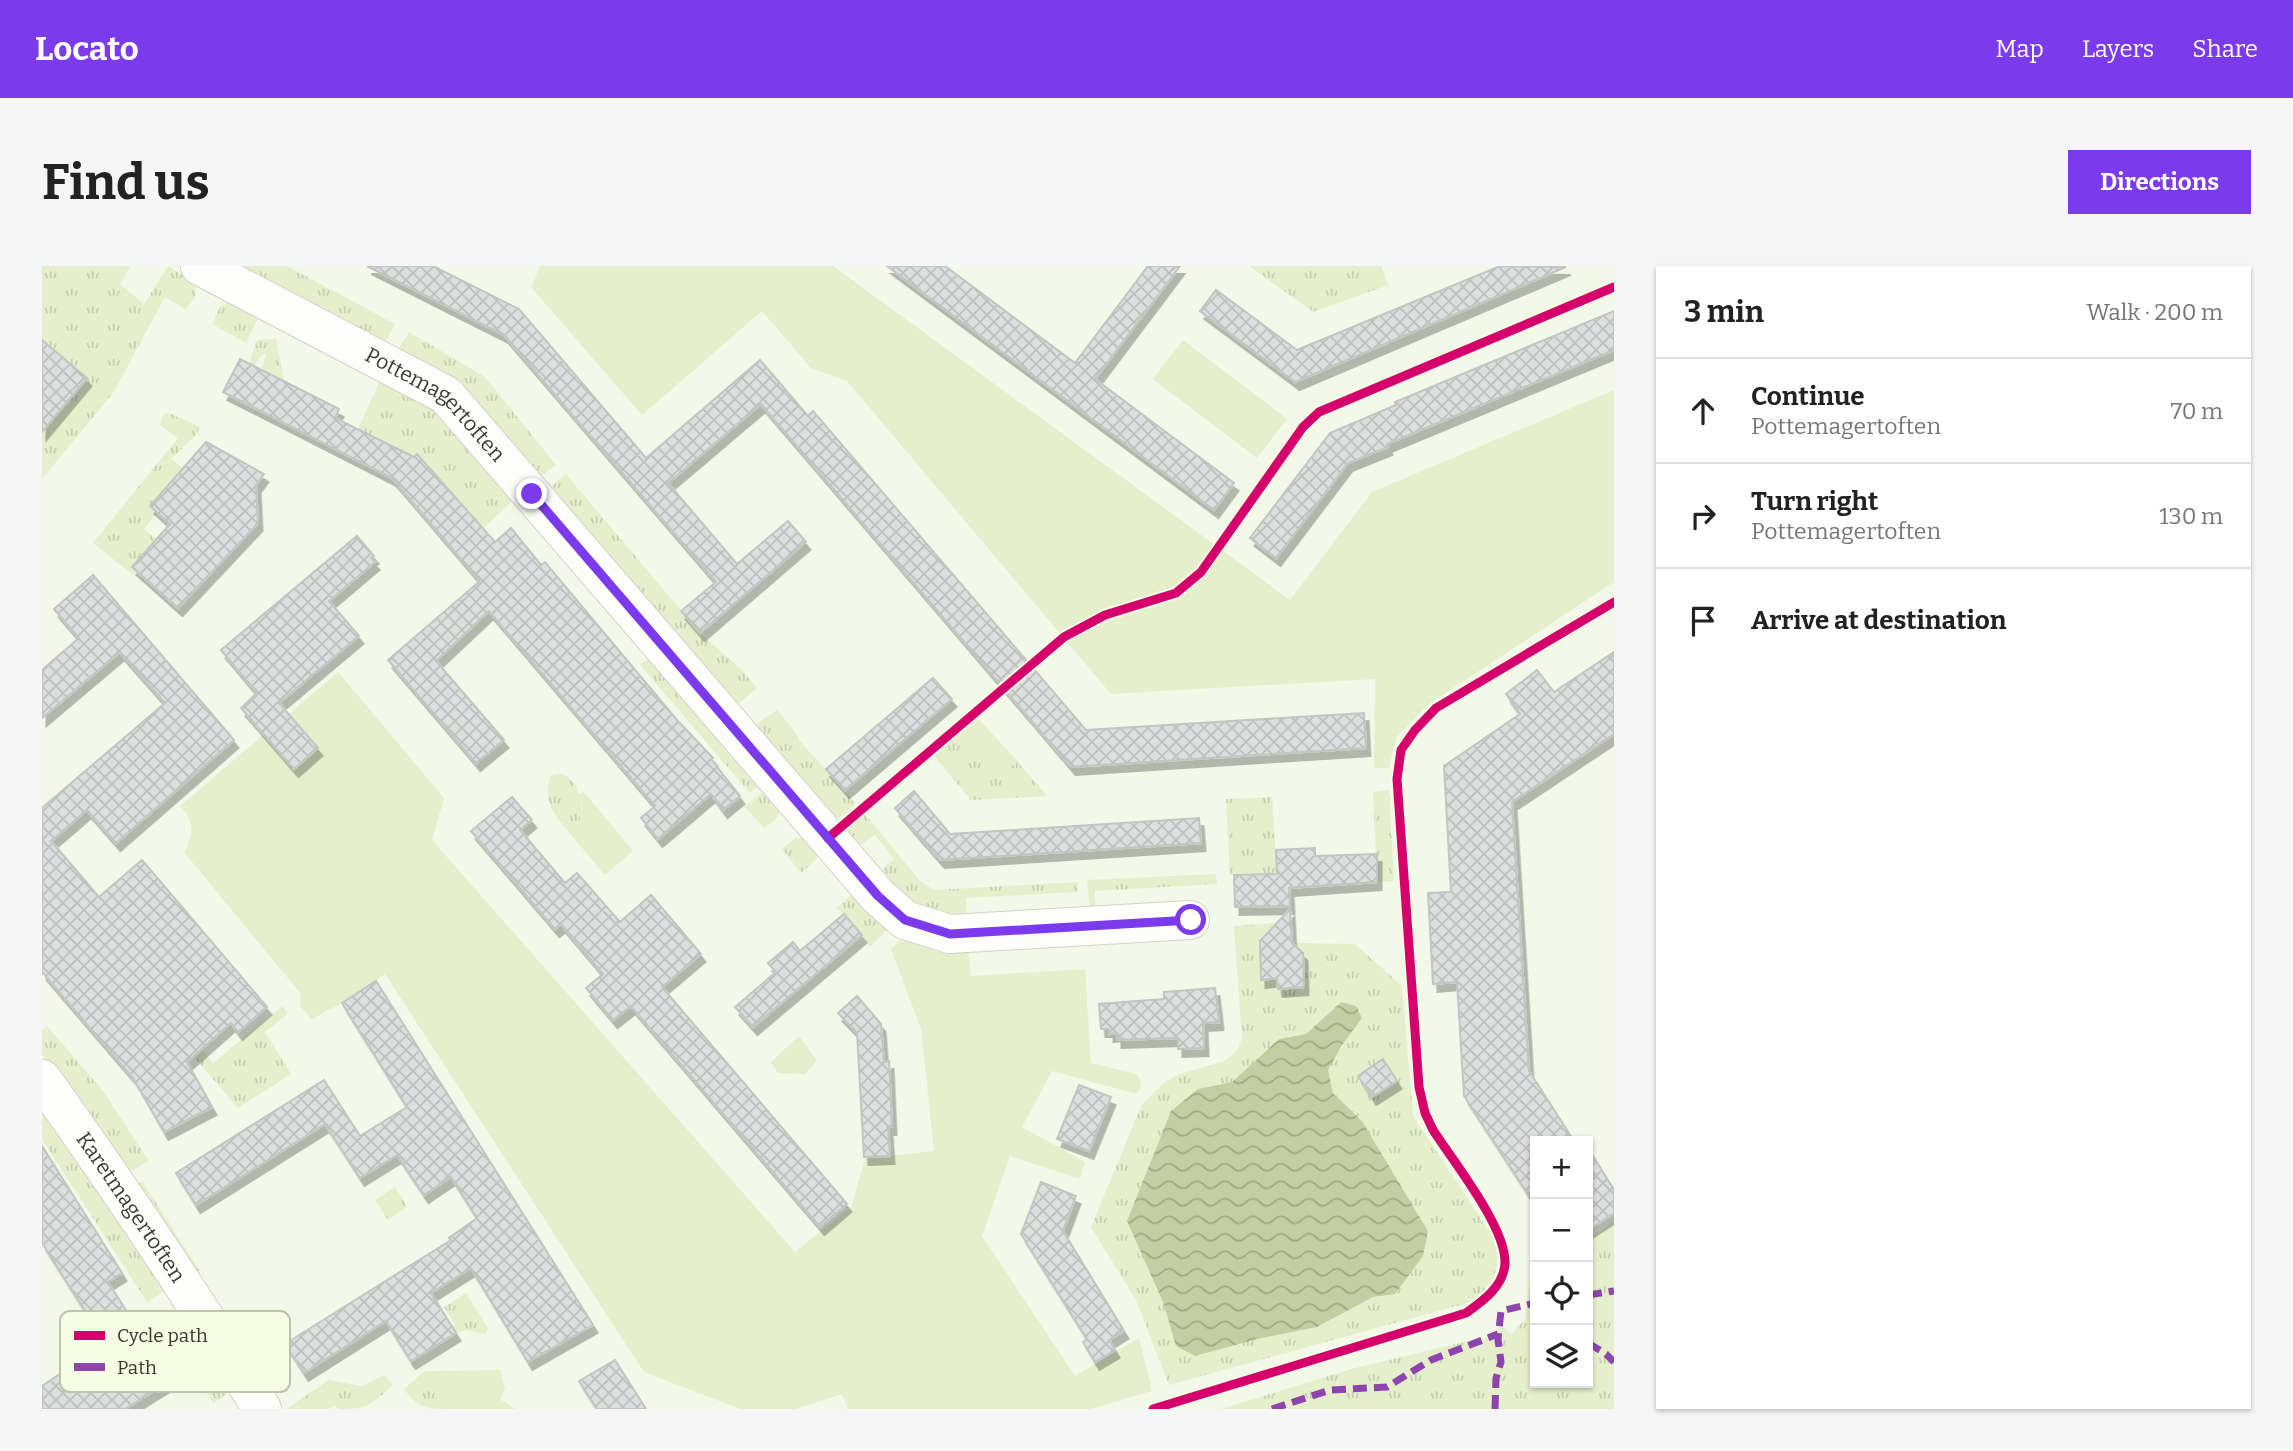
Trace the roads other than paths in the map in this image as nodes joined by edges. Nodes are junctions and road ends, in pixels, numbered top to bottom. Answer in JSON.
{"nodes":[{"id":1,"x":200,"y":266,"type":"edge"},
{"id":2,"x":1191,"y":920,"type":"dead end"},
{"id":3,"x":42,"y":1079,"type":"edge"},
{"id":4,"x":201,"y":1311,"type":"edge"},
{"id":5,"x":251,"y":1392,"type":"edge"},
{"id":6,"x":262,"y":1409,"type":"edge"}],
"edges":[{"from":1,"to":2,"type":"street","name":"Pottemagertoften"},
{"from":3,"to":4,"type":"street","name":"Karetmagertoften"},
{"from":5,"to":6,"type":"street","name":"Karetmagertoften"}]}
